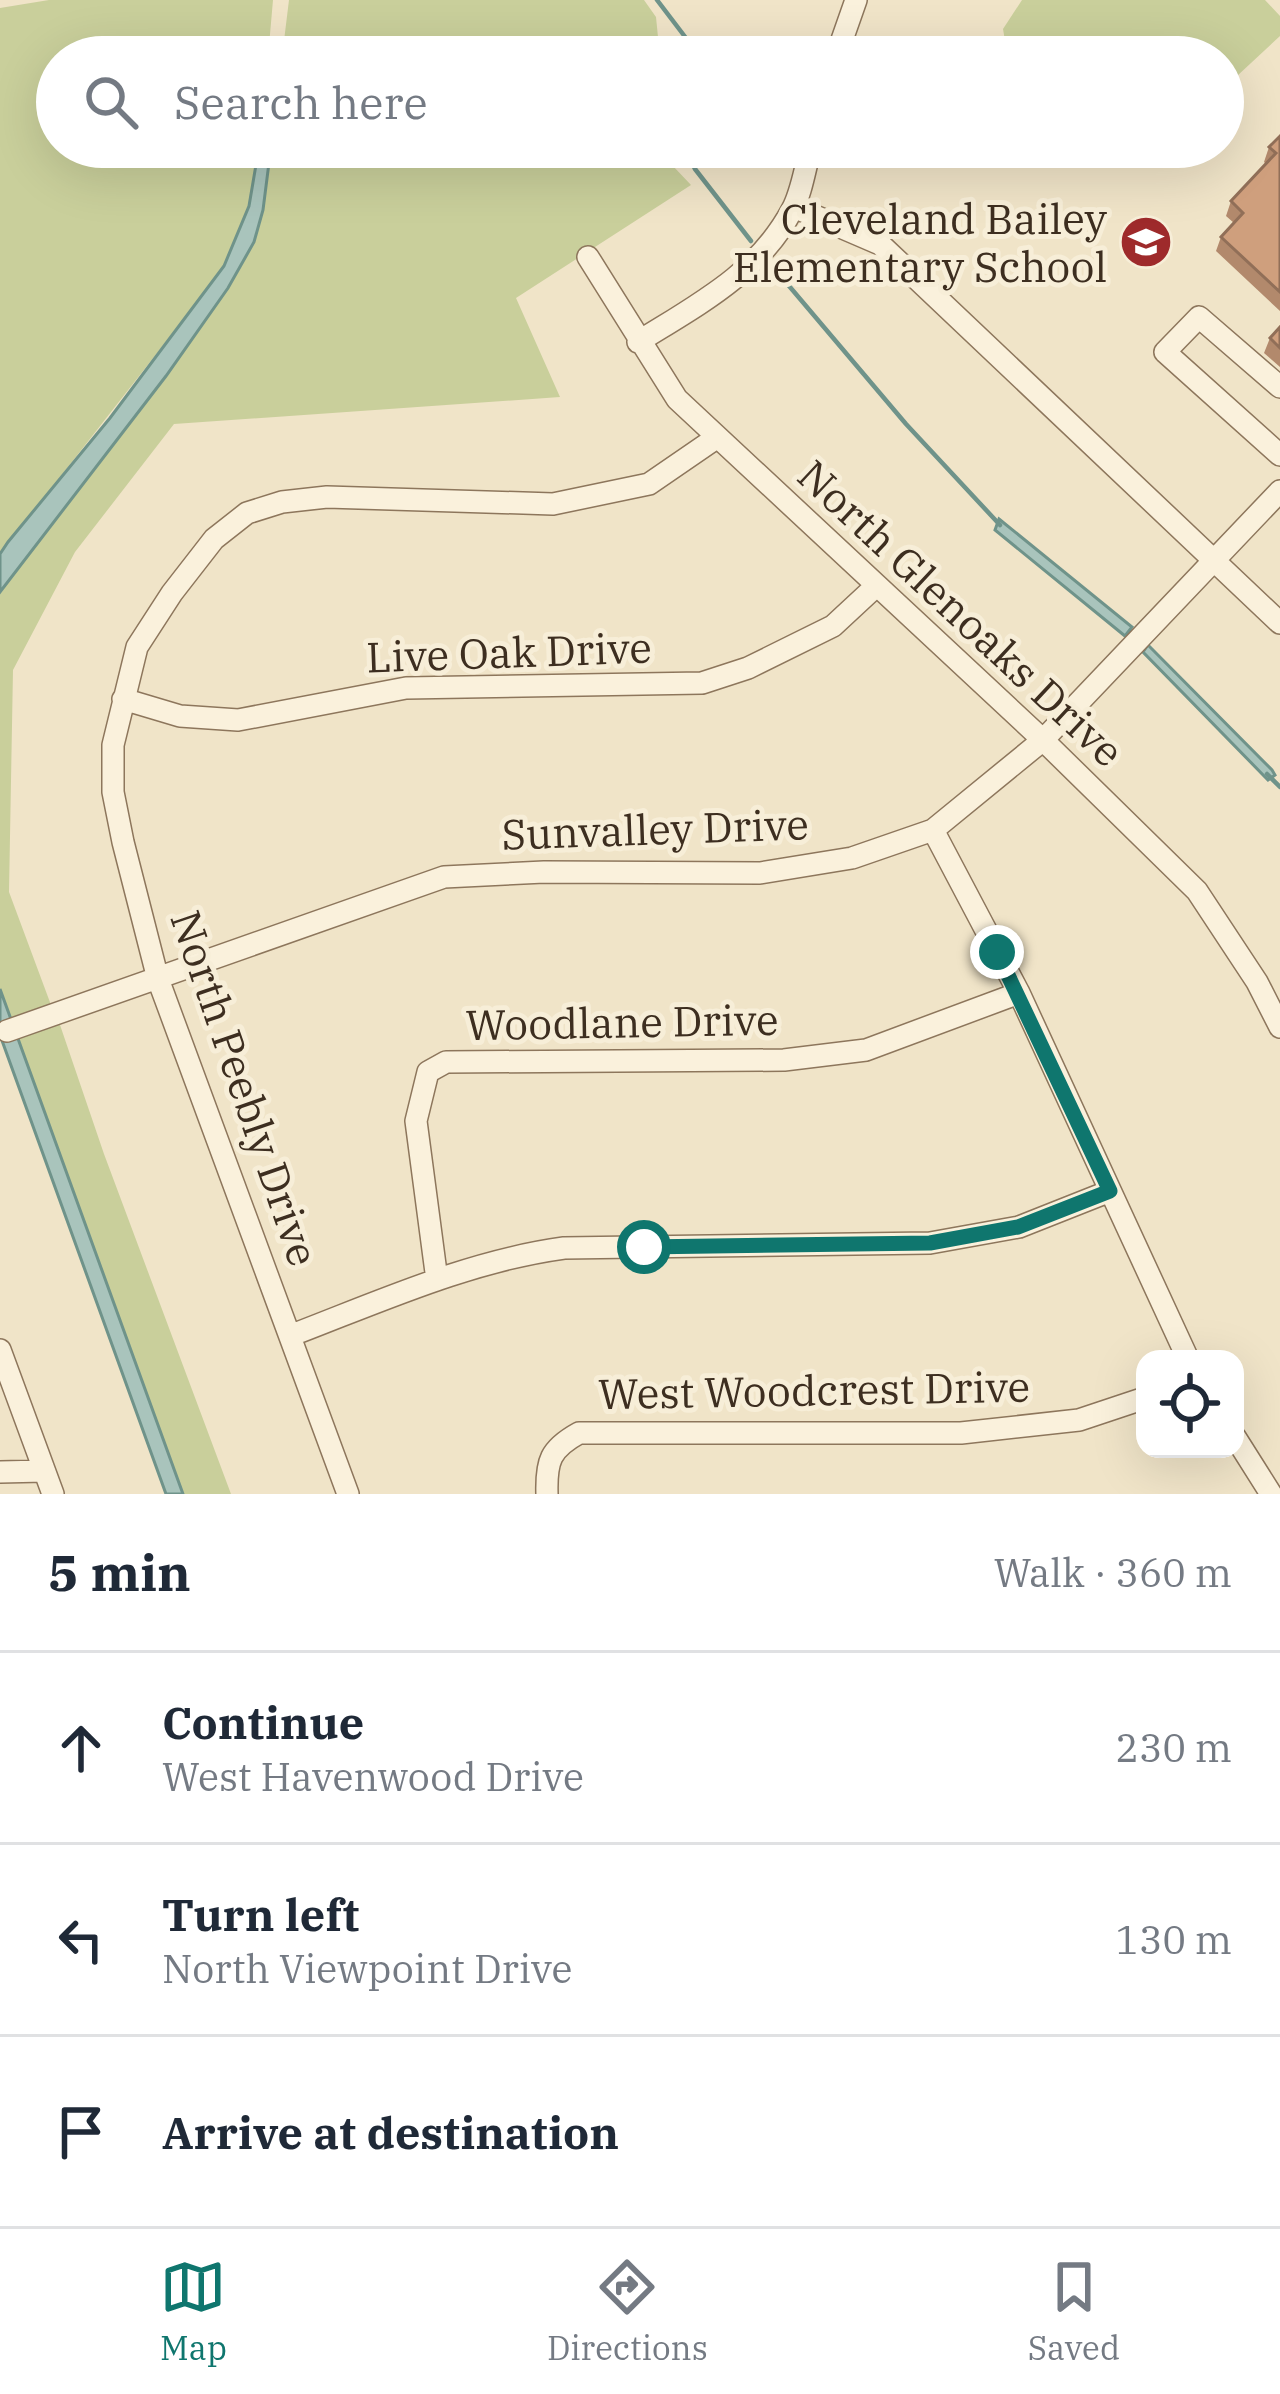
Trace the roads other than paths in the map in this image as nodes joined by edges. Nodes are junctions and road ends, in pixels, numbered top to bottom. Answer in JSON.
{"nodes":[{"id":1,"x":856,"y":0,"type":"edge"},
{"id":2,"x":843,"y":36,"type":"edge"},
{"id":3,"x":805,"y":168,"type":"edge"},
{"id":4,"x":794,"y":207,"type":"junction"},
{"id":5,"x":588,"y":257,"type":"dead end"},
{"id":6,"x":638,"y":341,"type":"junction"},
{"id":7,"x":1280,"y":387,"type":"edge"},
{"id":8,"x":716,"y":438,"type":"junction"},
{"id":9,"x":1280,"y":455,"type":"edge"},
{"id":10,"x":1280,"y":490,"type":"edge"},
{"id":11,"x":1215,"y":562,"type":"junction"},
{"id":12,"x":875,"y":587,"type":"junction"},
{"id":13,"x":1280,"y":623,"type":"edge"},
{"id":14,"x":123,"y":699,"type":"junction"},
{"id":15,"x":1043,"y":740,"type":"junction"},
{"id":16,"x":933,"y":830,"type":"junction"},
{"id":17,"x":158,"y":979,"type":"junction"},
{"id":18,"x":1018,"y":993,"type":"junction"},
{"id":19,"x":1280,"y":1027,"type":"edge"},
{"id":20,"x":7,"y":1031,"type":"dead end"},
{"id":21,"x":1110,"y":1191,"type":"junction"},
{"id":22,"x":437,"y":1280,"type":"junction"},
{"id":23,"x":292,"y":1335,"type":"junction"},
{"id":24,"x":0,"y":1350,"type":"edge"},
{"id":25,"x":1184,"y":1350,"type":"edge"},
{"id":26,"x":1136,"y":1401,"type":"edge"},
{"id":27,"x":1244,"y":1451,"type":"edge"},
{"id":28,"x":44,"y":1471,"type":"junction"},
{"id":29,"x":0,"y":1472,"type":"edge"},
{"id":30,"x":53,"y":1494,"type":"edge"},
{"id":31,"x":348,"y":1494,"type":"edge"},
{"id":32,"x":547,"y":1494,"type":"edge"},
{"id":33,"x":1271,"y":1494,"type":"edge"}],
"edges":[{"from":1,"to":2,"type":"street"},
{"from":3,"to":4,"type":"street"},
{"from":4,"to":6,"type":"street"},
{"from":4,"to":11,"type":"street"},
{"from":5,"to":6,"type":"street","name":"North Glenoaks Drive"},
{"from":6,"to":8,"type":"street","name":"North Glenoaks Drive"},
{"from":7,"to":9,"type":"street"},
{"from":8,"to":12,"type":"street","name":"North Glenoaks Drive"},
{"from":8,"to":14,"type":"street","name":"North Peebly Drive"},
{"from":10,"to":11,"type":"street","name":"Sunvalley Drive"},
{"from":11,"to":13,"type":"street"},
{"from":11,"to":15,"type":"street","name":"Sunvalley Drive"},
{"from":12,"to":14,"type":"street","name":"Live Oak Drive"},
{"from":12,"to":15,"type":"street","name":"North Glenoaks Drive"},
{"from":14,"to":17,"type":"street","name":"North Peebly Drive"},
{"from":15,"to":16,"type":"street","name":"Sunvalley Drive"},
{"from":15,"to":19,"type":"street","name":"North Glenoaks Drive"},
{"from":16,"to":17,"type":"street","name":"Sunvalley Drive"},
{"from":16,"to":18,"type":"street"},
{"from":17,"to":20,"type":"street","name":"Sunvalley Drive"},
{"from":17,"to":23,"type":"street","name":"North Peebly Drive"},
{"from":18,"to":21,"type":"street"},
{"from":18,"to":22,"type":"street","name":"Woodlane Drive"},
{"from":21,"to":22,"type":"street"},
{"from":21,"to":25,"type":"street"},
{"from":22,"to":23,"type":"street"},
{"from":23,"to":31,"type":"street","name":"North Peebly Drive"},
{"from":24,"to":28,"type":"street"},
{"from":26,"to":32,"type":"street","name":"West Woodcrest Drive"},
{"from":27,"to":33,"type":"street"},
{"from":28,"to":29,"type":"street"},
{"from":28,"to":30,"type":"street"}]}
